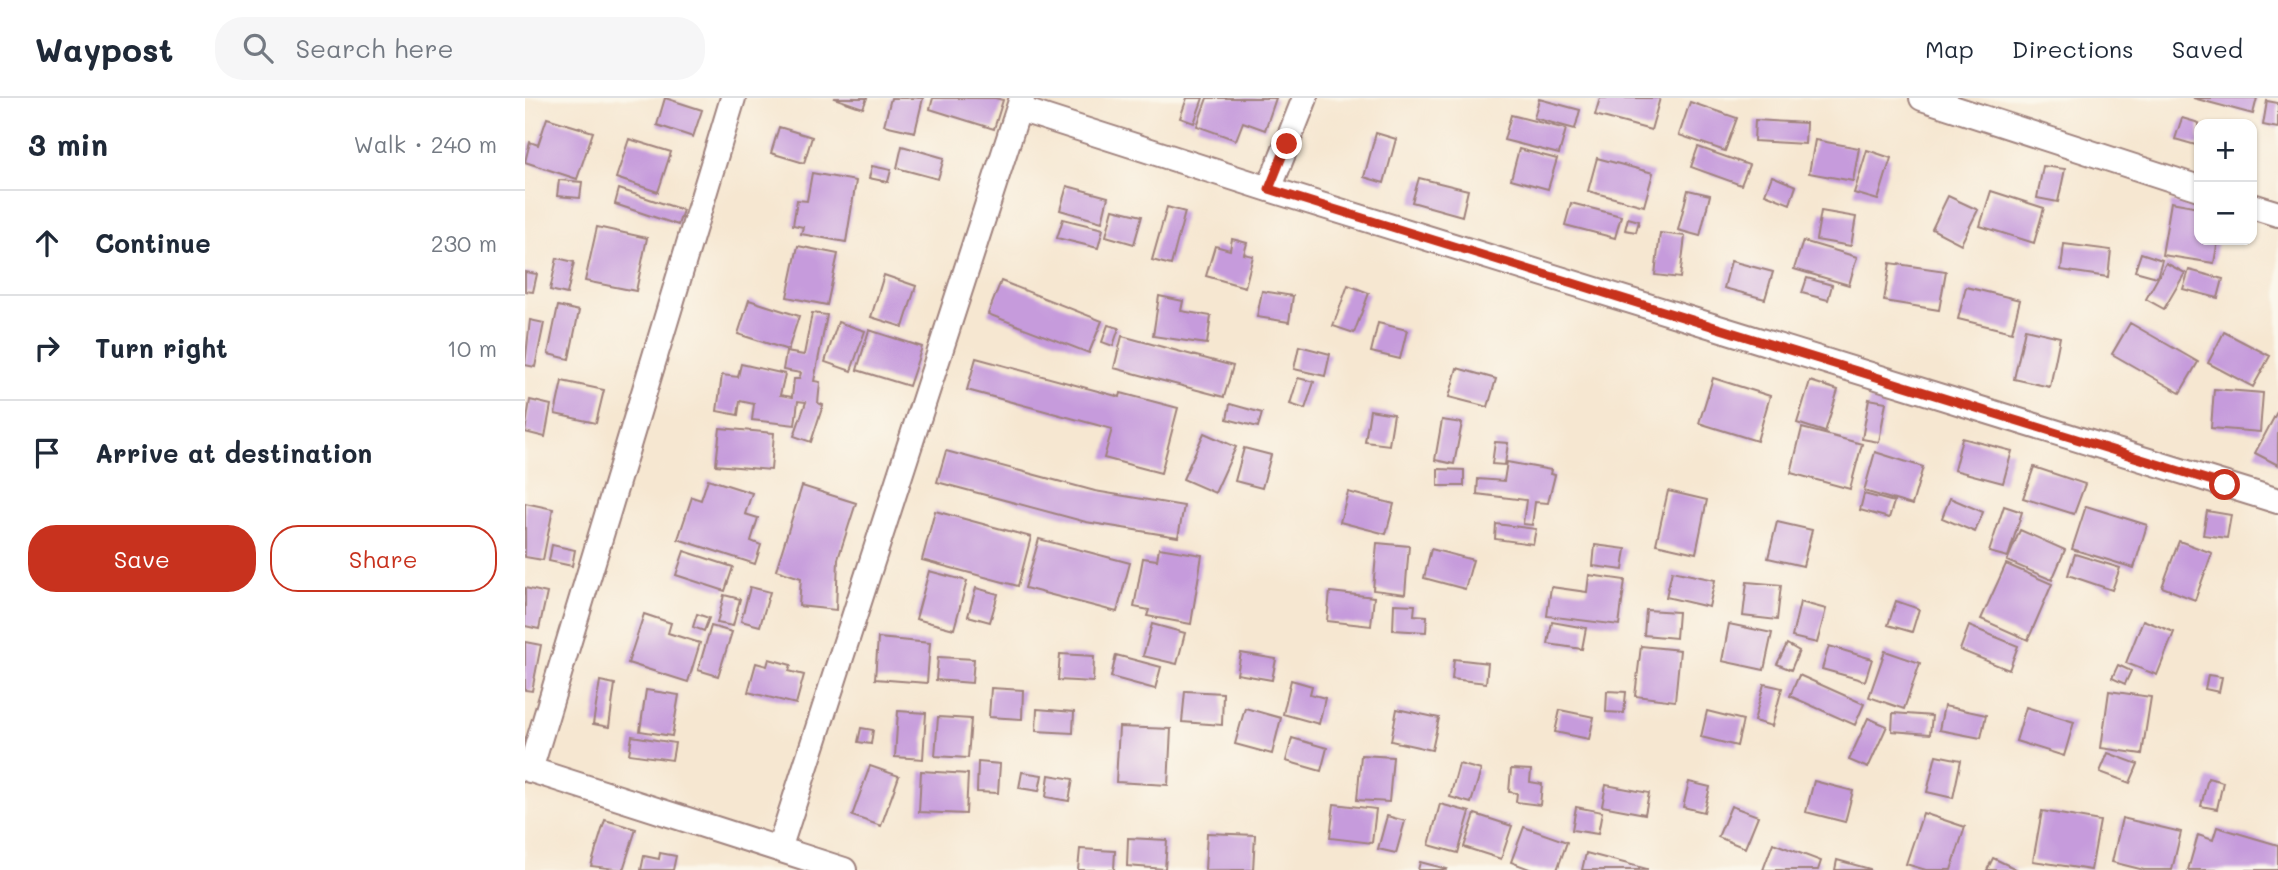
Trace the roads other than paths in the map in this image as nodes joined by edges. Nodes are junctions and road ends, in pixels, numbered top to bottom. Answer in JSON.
{"nodes":[{"id":1,"x":733,"y":98,"type":"edge"},
{"id":2,"x":1304,"y":98,"type":"edge"},
{"id":3,"x":1922,"y":98,"type":"edge"},
{"id":4,"x":1021,"y":103,"type":"edge"},
{"id":5,"x":2194,"y":186,"type":"edge"},
{"id":6,"x":1269,"y":189,"type":"junction"},
{"id":7,"x":2257,"y":208,"type":"edge"},
{"id":8,"x":2278,"y":214,"type":"edge"},
{"id":9,"x":2278,"y":501,"type":"edge"},
{"id":10,"x":528,"y":769,"type":"edge"},
{"id":11,"x":779,"y":849,"type":"junction"},
{"id":12,"x":844,"y":870,"type":"edge"}],
"edges":[{"from":1,"to":10,"type":"street"},
{"from":2,"to":6,"type":"street"},
{"from":3,"to":5,"type":"street"},
{"from":4,"to":6,"type":"street"},
{"from":4,"to":11,"type":"street"},
{"from":6,"to":9,"type":"street"},
{"from":7,"to":8,"type":"street"},
{"from":10,"to":11,"type":"street"},
{"from":11,"to":12,"type":"street"}]}
